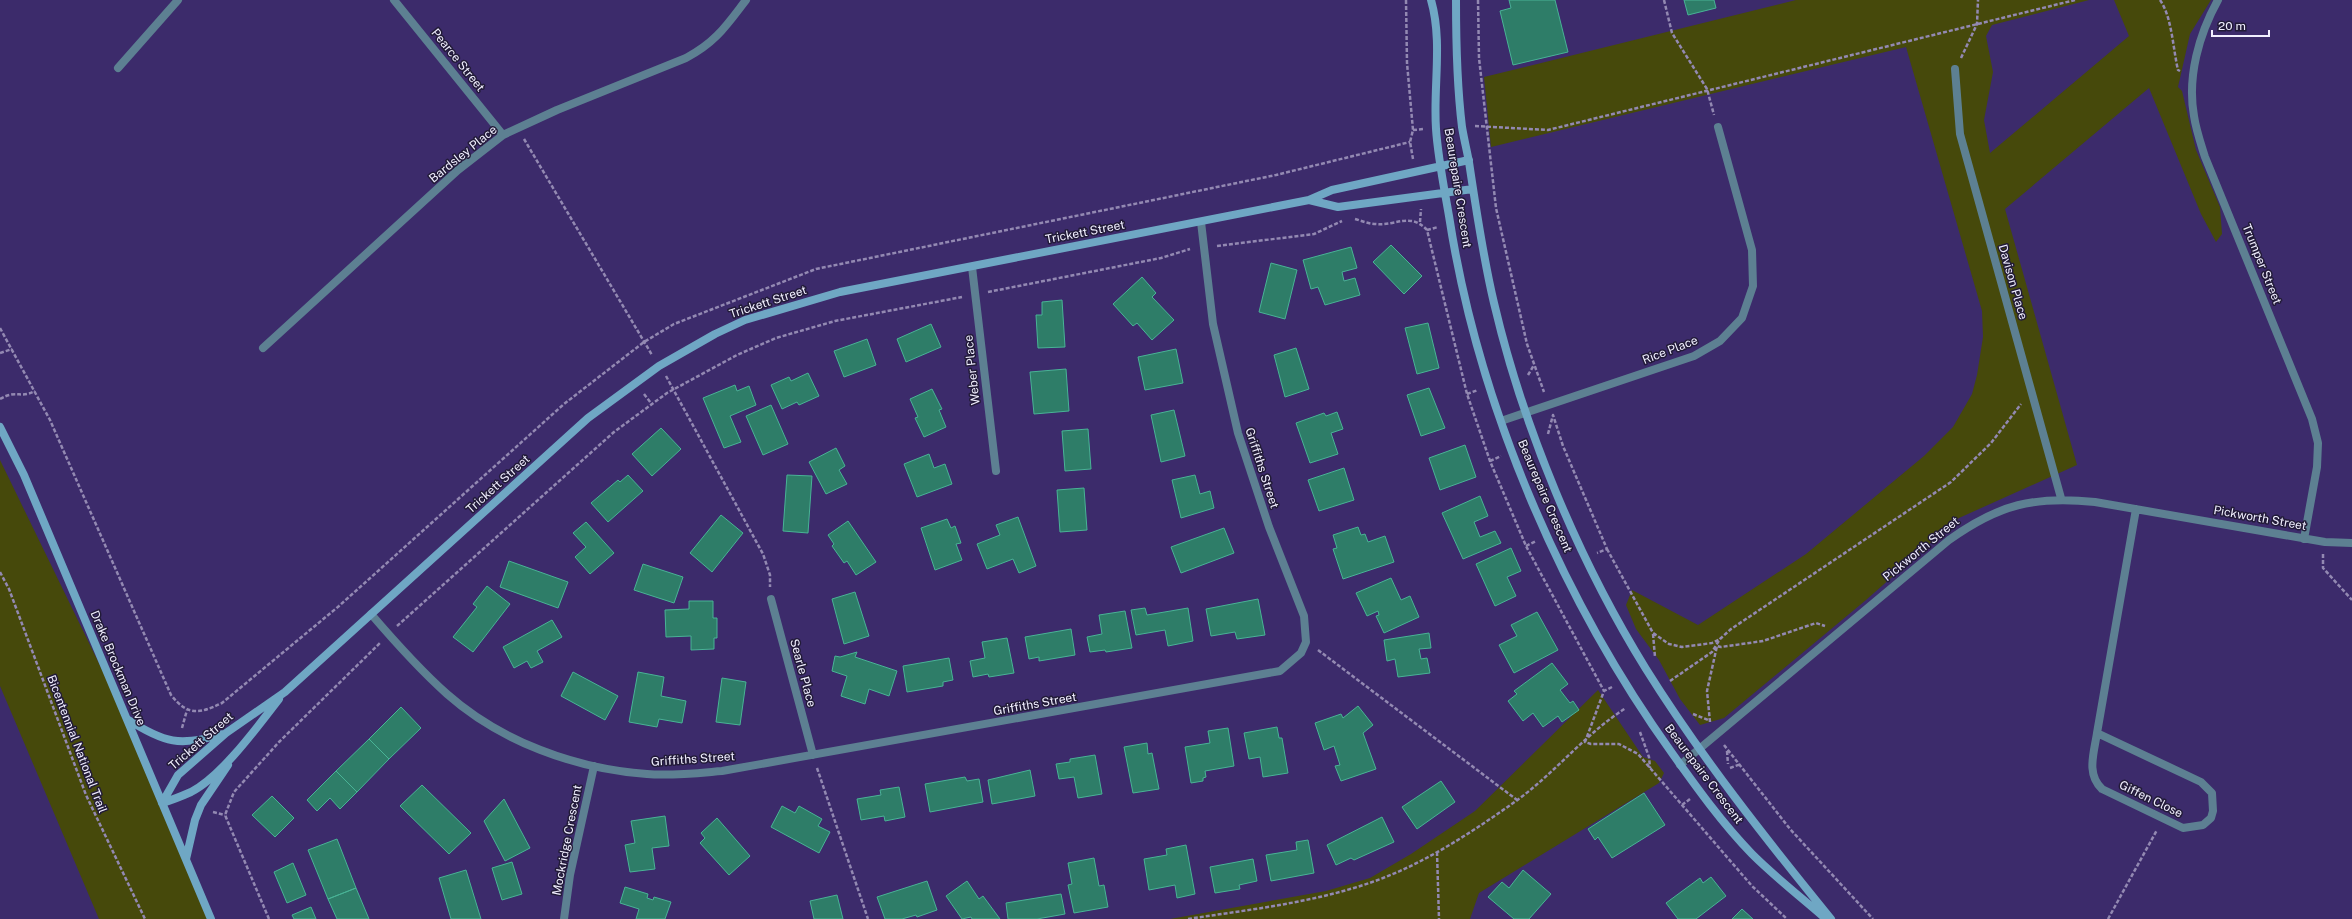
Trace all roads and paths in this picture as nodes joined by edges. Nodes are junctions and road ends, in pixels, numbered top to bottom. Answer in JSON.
{"nodes":[{"id":1,"x":178,"y":0,"type":"edge"},
{"id":2,"x":394,"y":0,"type":"edge"},
{"id":3,"x":746,"y":0,"type":"edge"},
{"id":4,"x":1406,"y":0,"type":"edge"},
{"id":5,"x":1431,"y":0,"type":"edge"},
{"id":6,"x":1456,"y":0,"type":"edge"},
{"id":7,"x":1478,"y":0,"type":"edge"},
{"id":8,"x":1664,"y":0,"type":"edge"},
{"id":9,"x":1978,"y":0,"type":"edge"},
{"id":10,"x":2075,"y":0,"type":"edge"},
{"id":11,"x":2160,"y":0,"type":"edge"},
{"id":12,"x":2218,"y":0,"type":"edge"},
{"id":13,"x":1977,"y":24,"type":"junction"},
{"id":14,"x":118,"y":68,"type":"dead end"},
{"id":15,"x":1956,"y":69,"type":"joint"},
{"id":16,"x":2194,"y":76,"type":"junction"},
{"id":17,"x":1707,"y":90,"type":"junction"},
{"id":18,"x":1487,"y":126,"type":"junction"},
{"id":19,"x":1718,"y":127,"type":"joint"},
{"id":20,"x":518,"y":128,"type":"junction"},
{"id":21,"x":503,"y":135,"type":"junction"},
{"id":22,"x":1469,"y":160,"type":"junction"},
{"id":23,"x":1441,"y":164,"type":"junction"},
{"id":24,"x":1473,"y":189,"type":"junction"},
{"id":25,"x":1446,"y":192,"type":"junction"},
{"id":26,"x":1309,"y":200,"type":"junction"},
{"id":27,"x":1422,"y":208,"type":"dead end"},
{"id":28,"x":1201,"y":222,"type":"junction"},
{"id":29,"x":1420,"y":222,"type":"junction"},
{"id":30,"x":1220,"y":245,"type":"dead end"},
{"id":31,"x":1184,"y":249,"type":"dead end"},
{"id":32,"x":972,"y":267,"type":"junction"},
{"id":33,"x":976,"y":294,"type":"junction"},
{"id":34,"x":0,"y":328,"type":"edge"},
{"id":35,"x":644,"y":342,"type":"junction"},
{"id":36,"x":262,"y":348,"type":"dead end"},
{"id":37,"x":12,"y":349,"type":"junction"},
{"id":38,"x":0,"y":353,"type":"edge"},
{"id":39,"x":1534,"y":365,"type":"junction"},
{"id":40,"x":1528,"y":376,"type":"dead end"},
{"id":41,"x":674,"y":389,"type":"junction"},
{"id":42,"x":35,"y":391,"type":"junction"},
{"id":43,"x":2031,"y":391,"type":"junction"},
{"id":44,"x":644,"y":394,"type":"dead end"},
{"id":45,"x":0,"y":400,"type":"edge"},
{"id":46,"x":651,"y":403,"type":"junction"},
{"id":47,"x":1549,"y":405,"type":"junction"},
{"id":48,"x":1525,"y":413,"type":"junction"},
{"id":49,"x":1553,"y":415,"type":"junction"},
{"id":50,"x":1501,"y":421,"type":"junction"},
{"id":51,"x":0,"y":427,"type":"edge"},
{"id":52,"x":1547,"y":439,"type":"dead end"},
{"id":53,"x":996,"y":471,"type":"dead end"},
{"id":54,"x":2061,"y":498,"type":"junction"},
{"id":55,"x":2136,"y":509,"type":"junction"},
{"id":56,"x":2304,"y":538,"type":"junction"},
{"id":57,"x":1536,"y":541,"type":"dead end"},
{"id":58,"x":2325,"y":542,"type":"junction"},
{"id":59,"x":2352,"y":543,"type":"edge"},
{"id":60,"x":1526,"y":546,"type":"junction"},
{"id":61,"x":1607,"y":549,"type":"junction"},
{"id":62,"x":1597,"y":553,"type":"dead end"},
{"id":63,"x":0,"y":572,"type":"edge"},
{"id":64,"x":771,"y":599,"type":"joint"},
{"id":65,"x":2352,"y":600,"type":"edge"},
{"id":66,"x":371,"y":614,"type":"junction"},
{"id":67,"x":1652,"y":633,"type":"junction"},
{"id":68,"x":389,"y":634,"type":"junction"},
{"id":69,"x":1836,"y":635,"type":"junction"},
{"id":70,"x":1720,"y":639,"type":"junction"},
{"id":71,"x":1306,"y":642,"type":"junction"},
{"id":72,"x":1716,"y":646,"type":"junction"},
{"id":73,"x":1656,"y":661,"type":"dead end"},
{"id":74,"x":1668,"y":682,"type":"dead end"},
{"id":75,"x":1611,"y":686,"type":"dead end"},
{"id":76,"x":1604,"y":691,"type":"junction"},
{"id":77,"x":285,"y":692,"type":"junction"},
{"id":78,"x":1631,"y":705,"type":"dead end"},
{"id":79,"x":1688,"y":710,"type":"dead end"},
{"id":80,"x":126,"y":719,"type":"junction"},
{"id":81,"x":1637,"y":725,"type":"dead end"},
{"id":82,"x":226,"y":733,"type":"junction"},
{"id":83,"x":2097,"y":733,"type":"junction"},
{"id":84,"x":1585,"y":742,"type":"junction"},
{"id":85,"x":240,"y":748,"type":"junction"},
{"id":86,"x":1700,"y":748,"type":"junction"},
{"id":87,"x":813,"y":755,"type":"junction"},
{"id":88,"x":1741,"y":764,"type":"junction"},
{"id":89,"x":1680,"y":765,"type":"junction"},
{"id":90,"x":594,"y":766,"type":"junction"},
{"id":91,"x":1650,"y":768,"type":"junction"},
{"id":92,"x":1517,"y":800,"type":"junction"},
{"id":93,"x":162,"y":803,"type":"junction"},
{"id":94,"x":2163,"y":819,"type":"junction"},
{"id":95,"x":1437,"y":852,"type":"junction"},
{"id":96,"x":186,"y":859,"type":"junction"},
{"id":97,"x":145,"y":919,"type":"edge"},
{"id":98,"x":211,"y":919,"type":"edge"},
{"id":99,"x":269,"y":919,"type":"edge"},
{"id":100,"x":564,"y":919,"type":"edge"},
{"id":101,"x":868,"y":919,"type":"edge"},
{"id":102,"x":1188,"y":919,"type":"edge"},
{"id":103,"x":1440,"y":919,"type":"edge"},
{"id":104,"x":1787,"y":919,"type":"edge"},
{"id":105,"x":1826,"y":919,"type":"edge"},
{"id":106,"x":1832,"y":919,"type":"edge"},
{"id":107,"x":1873,"y":919,"type":"edge"},
{"id":108,"x":2108,"y":919,"type":"edge"}],
"edges":[{"from":1,"to":14,"type":"street"},
{"from":2,"to":21,"type":"street","name":"Pearce Street"},
{"from":3,"to":20,"type":"street","name":"Bardsley Place"},
{"from":4,"to":35,"type":"path"},
{"from":5,"to":23,"type":"street","name":"Beaurepaire Crescent"},
{"from":6,"to":22,"type":"street","name":"Beaurepaire Crescent"},
{"from":7,"to":18,"type":"path"},
{"from":8,"to":17,"type":"path"},
{"from":9,"to":13,"type":"path"},
{"from":10,"to":13,"type":"path"},
{"from":11,"to":16,"type":"path"},
{"from":12,"to":16,"type":"street","name":"Trumper Street"},
{"from":13,"to":15,"type":"path"},
{"from":13,"to":17,"type":"path"},
{"from":15,"to":43,"type":"street","name":"Davison Place"},
{"from":16,"to":56,"type":"street","name":"Trumper Street"},
{"from":17,"to":18,"type":"path"},
{"from":17,"to":19,"type":"path"},
{"from":18,"to":39,"type":"path"},
{"from":19,"to":47,"type":"street","name":"Rice Place"},
{"from":20,"to":21,"type":"street","name":"Bardsley Place"},
{"from":20,"to":35,"type":"path"},
{"from":21,"to":36,"type":"street","name":"Bardsley Place"},
{"from":22,"to":23,"type":"street","name":"Trickett Street"},
{"from":22,"to":24,"type":"street","name":"Beaurepaire Crescent"},
{"from":23,"to":25,"type":"street","name":"Beaurepaire Crescent"},
{"from":23,"to":26,"type":"street","name":"Trickett Street"},
{"from":24,"to":25,"type":"street","name":"Trickett Street"},
{"from":24,"to":48,"type":"street","name":"Beaurepaire Crescent"},
{"from":25,"to":26,"type":"street","name":"Trickett Street"},
{"from":25,"to":50,"type":"street","name":"Beaurepaire Crescent"},
{"from":26,"to":28,"type":"street","name":"Trickett Street"},
{"from":27,"to":29,"type":"path"},
{"from":28,"to":32,"type":"street","name":"Trickett Street"},
{"from":28,"to":71,"type":"street","name":"Griffiths Street"},
{"from":29,"to":30,"type":"path"},
{"from":29,"to":60,"type":"path"},
{"from":31,"to":33,"type":"path"},
{"from":32,"to":33,"type":"street","name":"Weber Place"},
{"from":32,"to":66,"type":"street","name":"Trickett Street"},
{"from":33,"to":41,"type":"path"},
{"from":33,"to":53,"type":"street","name":"Weber Place"},
{"from":34,"to":37,"type":"path"},
{"from":35,"to":42,"type":"path"},
{"from":37,"to":38,"type":"path"},
{"from":37,"to":42,"type":"path"},
{"from":39,"to":40,"type":"path"},
{"from":39,"to":47,"type":"path"},
{"from":41,"to":46,"type":"path"},
{"from":41,"to":64,"type":"path"},
{"from":42,"to":45,"type":"path"},
{"from":43,"to":54,"type":"street","name":"Davison Place"},
{"from":43,"to":70,"type":"path"},
{"from":44,"to":46,"type":"path"},
{"from":46,"to":68,"type":"path"},
{"from":47,"to":48,"type":"street","name":"Rice Place"},
{"from":47,"to":49,"type":"path"},
{"from":48,"to":50,"type":"street","name":"Rice Place"},
{"from":48,"to":86,"type":"street","name":"Beaurepaire Crescent"},
{"from":49,"to":52,"type":"path"},
{"from":49,"to":61,"type":"path"},
{"from":50,"to":89,"type":"street","name":"Beaurepaire Crescent"},
{"from":51,"to":80,"type":"street","name":"Drake Brockman Drive"},
{"from":54,"to":55,"type":"street","name":"Pickworth Street"},
{"from":54,"to":69,"type":"street","name":"Pickworth Street"},
{"from":55,"to":56,"type":"street","name":"Pickworth Street"},
{"from":55,"to":83,"type":"street","name":"Giffen Close"},
{"from":56,"to":58,"type":"street","name":"Pickworth Street"},
{"from":57,"to":60,"type":"path"},
{"from":58,"to":59,"type":"street","name":"Pickworth Street"},
{"from":58,"to":65,"type":"path"},
{"from":60,"to":76,"type":"path"},
{"from":61,"to":62,"type":"path"},
{"from":61,"to":67,"type":"path"},
{"from":63,"to":97,"type":"path","name":"Bicentennial National Trail"},
{"from":64,"to":87,"type":"street","name":"Searle Place"},
{"from":66,"to":68,"type":"street","name":"Griffiths Street"},
{"from":66,"to":77,"type":"street","name":"Trickett Street"},
{"from":67,"to":70,"type":"path"},
{"from":67,"to":73,"type":"path"},
{"from":68,"to":90,"type":"street","name":"Griffiths Street"},
{"from":68,"to":99,"type":"path"},
{"from":69,"to":72,"type":"path"},
{"from":69,"to":86,"type":"street","name":"Pickworth Street"},
{"from":70,"to":72,"type":"path"},
{"from":71,"to":87,"type":"street","name":"Griffiths Street"},
{"from":71,"to":92,"type":"path"},
{"from":72,"to":74,"type":"path"},
{"from":72,"to":79,"type":"path"},
{"from":75,"to":76,"type":"path"},
{"from":76,"to":84,"type":"path"},
{"from":77,"to":82,"type":"street","name":"Trickett Street"},
{"from":77,"to":85,"type":"street","name":"Trickett Street"},
{"from":78,"to":84,"type":"path"},
{"from":80,"to":82,"type":"street"},
{"from":80,"to":93,"type":"street","name":"Drake Brockman Drive"},
{"from":81,"to":91,"type":"path"},
{"from":82,"to":93,"type":"street","name":"Trickett Street"},
{"from":83,"to":94,"type":"street","name":"Giffen Close"},
{"from":83,"to":94,"type":"street","name":"Giffen Close"},
{"from":84,"to":91,"type":"path"},
{"from":84,"to":92,"type":"path"},
{"from":85,"to":93,"type":"street","name":"Trickett Street"},
{"from":85,"to":96,"type":"street"},
{"from":86,"to":89,"type":"street","name":"Pickworth Street"},
{"from":86,"to":106,"type":"street","name":"Beaurepaire Crescent"},
{"from":87,"to":90,"type":"street","name":"Griffiths Street"},
{"from":87,"to":101,"type":"path"},
{"from":88,"to":88,"type":"path"},
{"from":88,"to":107,"type":"path"},
{"from":89,"to":105,"type":"street","name":"Beaurepaire Crescent"},
{"from":90,"to":100,"type":"street","name":"Mockridge Crescent"},
{"from":91,"to":104,"type":"path"},
{"from":92,"to":95,"type":"path"},
{"from":93,"to":96,"type":"street","name":"Drake Brockman Drive"},
{"from":94,"to":108,"type":"path"},
{"from":95,"to":102,"type":"path"},
{"from":95,"to":103,"type":"path"},
{"from":96,"to":98,"type":"street","name":"Drake Brockman Drive"}]}
